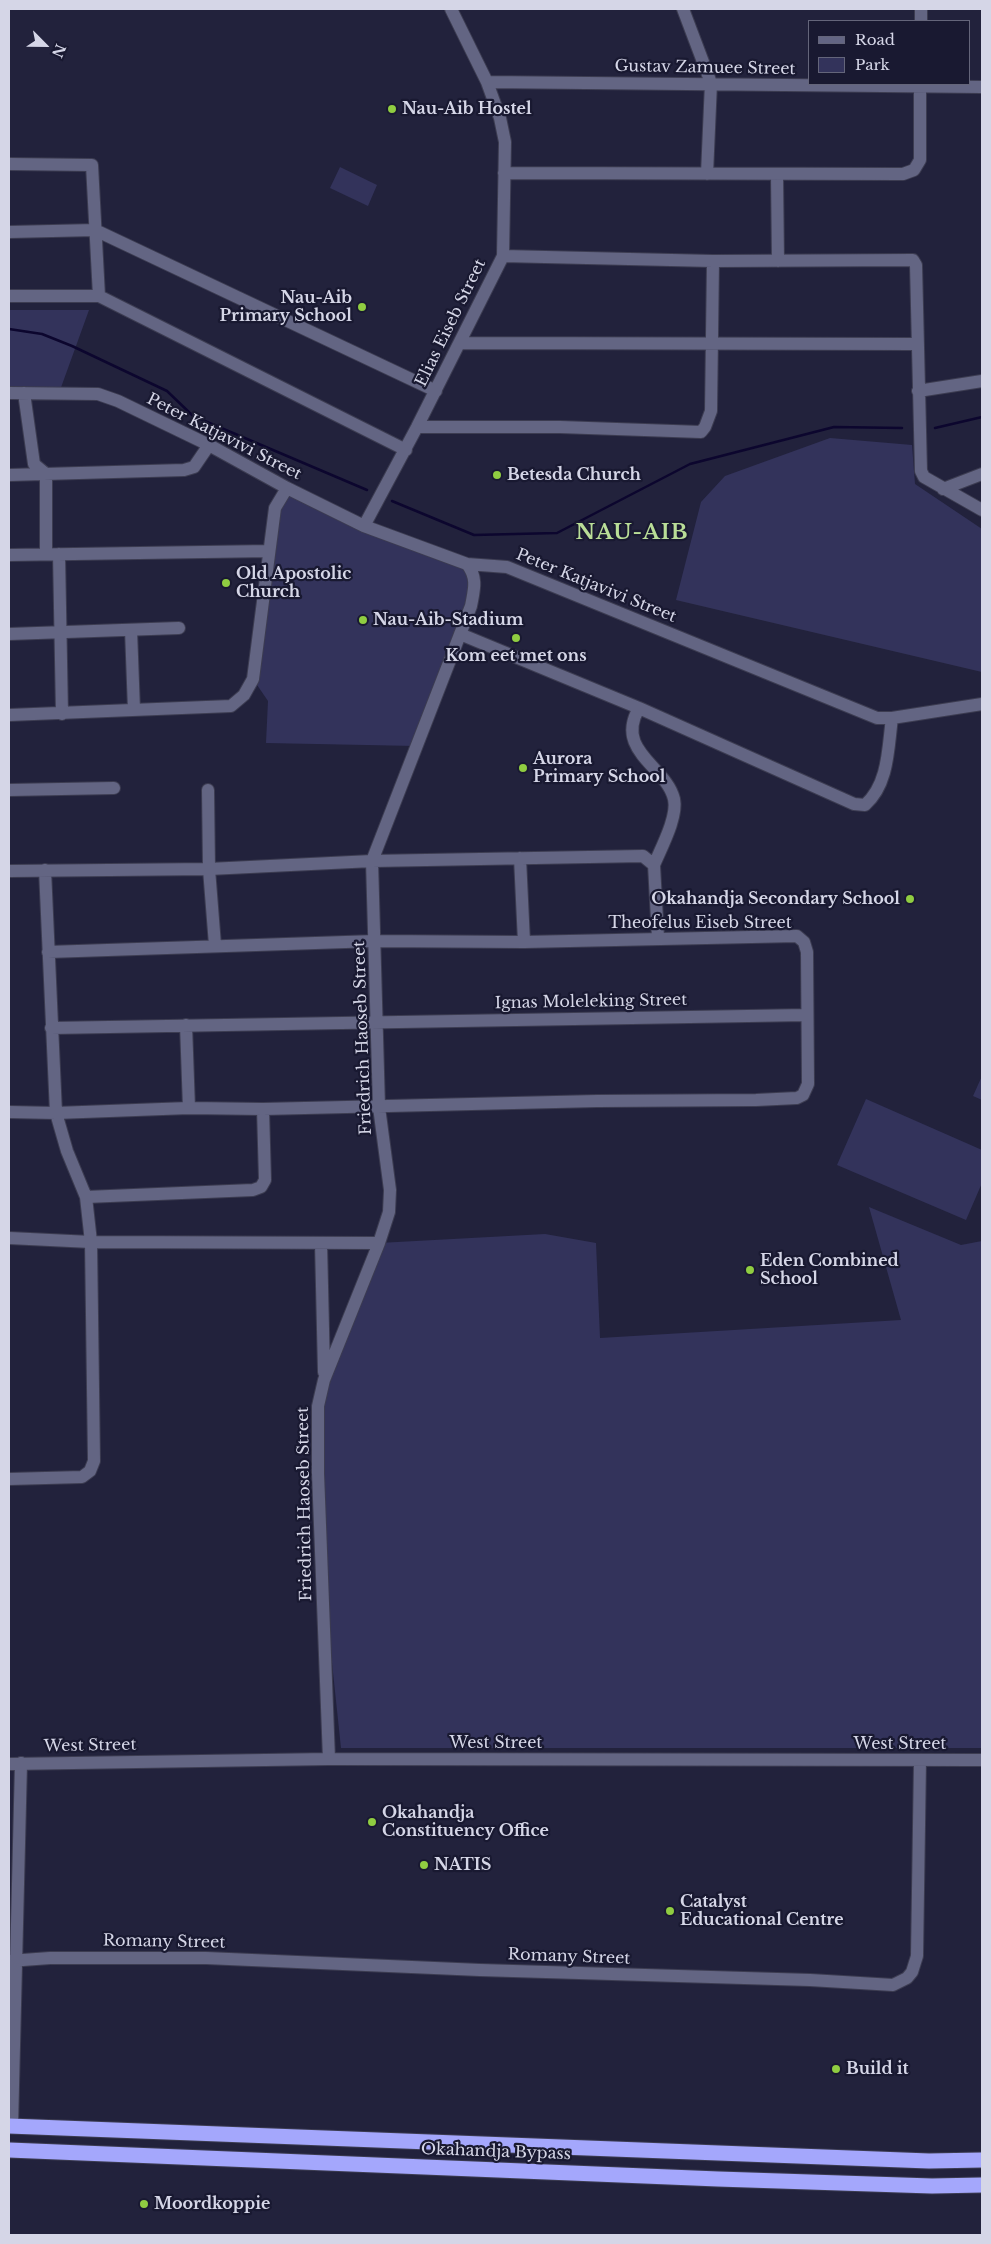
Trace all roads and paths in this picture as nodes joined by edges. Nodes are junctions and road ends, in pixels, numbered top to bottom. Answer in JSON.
{"nodes":[{"id":1,"x":451,"y":9,"type":"edge"},
{"id":2,"x":683,"y":9,"type":"edge"},
{"id":3,"x":487,"y":82,"type":"junction"},
{"id":4,"x":711,"y":83,"type":"junction"},
{"id":5,"x":808,"y":84,"type":"edge"},
{"id":6,"x":850,"y":85,"type":"edge"},
{"id":7,"x":920,"y":86,"type":"edge"},
{"id":8,"x":982,"y":87,"type":"edge"},
{"id":9,"x":9,"y":164,"type":"edge"},
{"id":10,"x":504,"y":173,"type":"junction"},
{"id":11,"x":707,"y":174,"type":"junction"},
{"id":12,"x":776,"y":175,"type":"junction"},
{"id":13,"x":95,"y":230,"type":"junction"},
{"id":14,"x":9,"y":232,"type":"edge"},
{"id":15,"x":502,"y":256,"type":"junction"},
{"id":16,"x":713,"y":261,"type":"junction"},
{"id":17,"x":778,"y":261,"type":"junction"},
{"id":18,"x":9,"y":296,"type":"edge"},
{"id":19,"x":99,"y":296,"type":"junction"},
{"id":20,"x":460,"y":343,"type":"junction"},
{"id":21,"x":713,"y":344,"type":"junction"},
{"id":22,"x":917,"y":344,"type":"junction"},
{"id":23,"x":982,"y":381,"type":"edge"},
{"id":24,"x":436,"y":391,"type":"junction"},
{"id":25,"x":918,"y":391,"type":"junction"},
{"id":26,"x":9,"y":393,"type":"edge"},
{"id":27,"x":24,"y":393,"type":"junction"},
{"id":28,"x":417,"y":427,"type":"junction"},
{"id":29,"x":209,"y":445,"type":"junction"},
{"id":30,"x":406,"y":450,"type":"junction"},
{"id":31,"x":46,"y":474,"type":"junction"},
{"id":32,"x":9,"y":475,"type":"edge"},
{"id":33,"x":982,"y":477,"type":"edge"},
{"id":34,"x":288,"y":488,"type":"junction"},
{"id":35,"x":943,"y":489,"type":"junction"},
{"id":36,"x":982,"y":510,"type":"edge"},
{"id":37,"x":364,"y":526,"type":"junction"},
{"id":38,"x":269,"y":551,"type":"junction"},
{"id":39,"x":52,"y":554,"type":"junction"},
{"id":40,"x":9,"y":555,"type":"edge"},
{"id":41,"x":467,"y":564,"type":"junction"},
{"id":42,"x":179,"y":628,"type":"dead end"},
{"id":43,"x":131,"y":630,"type":"junction"},
{"id":44,"x":60,"y":633,"type":"junction"},
{"id":45,"x":9,"y":634,"type":"edge"},
{"id":46,"x":460,"y":634,"type":"junction"},
{"id":47,"x":982,"y":704,"type":"edge"},
{"id":48,"x":639,"y":708,"type":"junction"},
{"id":49,"x":134,"y":710,"type":"junction"},
{"id":50,"x":62,"y":714,"type":"junction"},
{"id":51,"x":9,"y":715,"type":"edge"},
{"id":52,"x":892,"y":718,"type":"junction"},
{"id":53,"x":114,"y":788,"type":"dead end"},
{"id":54,"x":9,"y":790,"type":"edge"},
{"id":55,"x":208,"y":790,"type":"dead end"},
{"id":56,"x":520,"y":858,"type":"junction"},
{"id":57,"x":372,"y":861,"type":"junction"},
{"id":58,"x":654,"y":865,"type":"junction"},
{"id":59,"x":209,"y":869,"type":"junction"},
{"id":60,"x":45,"y":870,"type":"junction"},
{"id":61,"x":9,"y":871,"type":"edge"},
{"id":62,"x":658,"y":938,"type":"junction"},
{"id":63,"x":375,"y":941,"type":"junction"},
{"id":64,"x":524,"y":942,"type":"junction"},
{"id":65,"x":215,"y":945,"type":"junction"},
{"id":66,"x":48,"y":952,"type":"junction"},
{"id":67,"x":806,"y":1015,"type":"junction"},
{"id":68,"x":377,"y":1021,"type":"junction"},
{"id":69,"x":186,"y":1025,"type":"junction"},
{"id":70,"x":52,"y":1028,"type":"junction"},
{"id":71,"x":379,"y":1107,"type":"junction"},
{"id":72,"x":189,"y":1108,"type":"junction"},
{"id":73,"x":262,"y":1109,"type":"junction"},
{"id":74,"x":9,"y":1112,"type":"edge"},
{"id":75,"x":56,"y":1113,"type":"junction"},
{"id":76,"x":86,"y":1197,"type":"junction"},
{"id":77,"x":9,"y":1238,"type":"edge"},
{"id":78,"x":91,"y":1242,"type":"junction"},
{"id":79,"x":321,"y":1243,"type":"junction"},
{"id":80,"x":379,"y":1243,"type":"junction"},
{"id":81,"x":324,"y":1380,"type":"junction"},
{"id":82,"x":9,"y":1479,"type":"edge"},
{"id":83,"x":329,"y":1759,"type":"junction"},
{"id":84,"x":920,"y":1760,"type":"junction"},
{"id":85,"x":982,"y":1760,"type":"edge"},
{"id":86,"x":15,"y":1764,"type":"edge"},
{"id":87,"x":13,"y":1961,"type":"edge"},
{"id":88,"x":10,"y":2126,"type":"edge"},
{"id":89,"x":9,"y":2150,"type":"edge"},
{"id":90,"x":982,"y":2160,"type":"edge"},
{"id":91,"x":982,"y":2185,"type":"edge"}],
"edges":[{"from":1,"to":3,"type":"street","name":"Elias Eiseb Street"},
{"from":2,"to":4,"type":"street"},
{"from":3,"to":4,"type":"street","name":"Gustav Zamuee Street"},
{"from":3,"to":10,"type":"street","name":"Elias Eiseb Street"},
{"from":4,"to":5,"type":"street","name":"Gustav Zamuee Street"},
{"from":4,"to":11,"type":"street"},
{"from":6,"to":7,"type":"street","name":"Gustav Zamuee Street"},
{"from":7,"to":8,"type":"street","name":"Gustav Zamuee Street"},
{"from":7,"to":12,"type":"street"},
{"from":9,"to":13,"type":"street"},
{"from":10,"to":11,"type":"street"},
{"from":10,"to":15,"type":"street","name":"Elias Eiseb Street"},
{"from":11,"to":12,"type":"street"},
{"from":12,"to":17,"type":"street"},
{"from":13,"to":14,"type":"street"},
{"from":13,"to":19,"type":"street"},
{"from":13,"to":24,"type":"street"},
{"from":15,"to":16,"type":"street"},
{"from":15,"to":20,"type":"street","name":"Elias Eiseb Street"},
{"from":16,"to":17,"type":"street"},
{"from":16,"to":21,"type":"street"},
{"from":17,"to":22,"type":"street"},
{"from":18,"to":19,"type":"street"},
{"from":19,"to":30,"type":"street"},
{"from":20,"to":21,"type":"street"},
{"from":20,"to":24,"type":"street","name":"Elias Eiseb Street"},
{"from":21,"to":22,"type":"street"},
{"from":21,"to":28,"type":"street"},
{"from":22,"to":25,"type":"street"},
{"from":23,"to":25,"type":"street"},
{"from":24,"to":28,"type":"street","name":"Elias Eiseb Street"},
{"from":25,"to":35,"type":"street"},
{"from":26,"to":27,"type":"street","name":"Peter Katjavivi Street"},
{"from":27,"to":29,"type":"street","name":"Peter Katjavivi Street"},
{"from":27,"to":31,"type":"street"},
{"from":28,"to":30,"type":"street","name":"Elias Eiseb Street"},
{"from":29,"to":31,"type":"street"},
{"from":29,"to":34,"type":"street","name":"Peter Katjavivi Street"},
{"from":30,"to":37,"type":"street","name":"Elias Eiseb Street"},
{"from":31,"to":32,"type":"street"},
{"from":31,"to":39,"type":"street"},
{"from":33,"to":35,"type":"street"},
{"from":34,"to":37,"type":"street","name":"Peter Katjavivi Street"},
{"from":34,"to":38,"type":"street"},
{"from":35,"to":36,"type":"street"},
{"from":37,"to":41,"type":"street","name":"Peter Katjavivi Street"},
{"from":38,"to":39,"type":"street"},
{"from":38,"to":49,"type":"street"},
{"from":39,"to":40,"type":"street"},
{"from":39,"to":44,"type":"street"},
{"from":41,"to":46,"type":"street","name":"Friedrich Haoseb Street"},
{"from":41,"to":52,"type":"street","name":"Peter Katjavivi Street"},
{"from":42,"to":43,"type":"street"},
{"from":43,"to":44,"type":"street"},
{"from":43,"to":49,"type":"street"},
{"from":44,"to":45,"type":"street"},
{"from":44,"to":50,"type":"street"},
{"from":46,"to":48,"type":"street"},
{"from":46,"to":57,"type":"street","name":"Friedrich Haoseb Street"},
{"from":47,"to":52,"type":"street","name":"Peter Katjavivi Street"},
{"from":48,"to":52,"type":"street"},
{"from":48,"to":58,"type":"street"},
{"from":49,"to":50,"type":"street"},
{"from":50,"to":51,"type":"street"},
{"from":53,"to":54,"type":"street"},
{"from":55,"to":59,"type":"street"},
{"from":56,"to":57,"type":"street"},
{"from":56,"to":58,"type":"street"},
{"from":56,"to":64,"type":"street"},
{"from":57,"to":59,"type":"street"},
{"from":57,"to":63,"type":"street","name":"Friedrich Haoseb Street"},
{"from":58,"to":62,"type":"street"},
{"from":59,"to":60,"type":"street"},
{"from":59,"to":65,"type":"street"},
{"from":60,"to":61,"type":"street"},
{"from":60,"to":66,"type":"street"},
{"from":62,"to":64,"type":"street","name":"Theofelus Eiseb Street"},
{"from":62,"to":67,"type":"street","name":"Theofelus Eiseb Street"},
{"from":63,"to":64,"type":"street","name":"Theofelus Eiseb Street"},
{"from":63,"to":65,"type":"street","name":"Theofelus Eiseb Street"},
{"from":63,"to":68,"type":"street","name":"Friedrich Haoseb Street"},
{"from":65,"to":66,"type":"street","name":"Theofelus Eiseb Street"},
{"from":66,"to":70,"type":"street"},
{"from":67,"to":68,"type":"street","name":"Ignas Moleleking Street"},
{"from":67,"to":71,"type":"street","name":"Theofelus Eiseb Street"},
{"from":68,"to":69,"type":"street","name":"Ignas Moleleking Street"},
{"from":68,"to":71,"type":"street","name":"Friedrich Haoseb Street"},
{"from":69,"to":70,"type":"street","name":"Ignas Moleleking Street"},
{"from":69,"to":72,"type":"street"},
{"from":70,"to":75,"type":"street"},
{"from":71,"to":73,"type":"street"},
{"from":71,"to":80,"type":"street","name":"Friedrich Haoseb Street"},
{"from":72,"to":73,"type":"street"},
{"from":72,"to":75,"type":"street"},
{"from":73,"to":76,"type":"street"},
{"from":74,"to":75,"type":"street"},
{"from":75,"to":76,"type":"street"},
{"from":76,"to":78,"type":"street"},
{"from":77,"to":78,"type":"street"},
{"from":78,"to":79,"type":"street"},
{"from":78,"to":82,"type":"street"},
{"from":79,"to":80,"type":"street"},
{"from":79,"to":81,"type":"street"},
{"from":80,"to":81,"type":"street","name":"Friedrich Haoseb Street"},
{"from":81,"to":83,"type":"street","name":"Friedrich Haoseb Street"},
{"from":83,"to":84,"type":"street","name":"West Street"},
{"from":83,"to":86,"type":"street","name":"West Street"},
{"from":84,"to":85,"type":"street","name":"West Street"},
{"from":84,"to":87,"type":"street","name":"Romany Street"},
{"from":86,"to":87,"type":"street"},
{"from":87,"to":88,"type":"street"},
{"from":88,"to":90,"type":"highway","name":"Okahandja Bypass"},
{"from":89,"to":91,"type":"highway","name":"Okahandja Bypass"}]}
